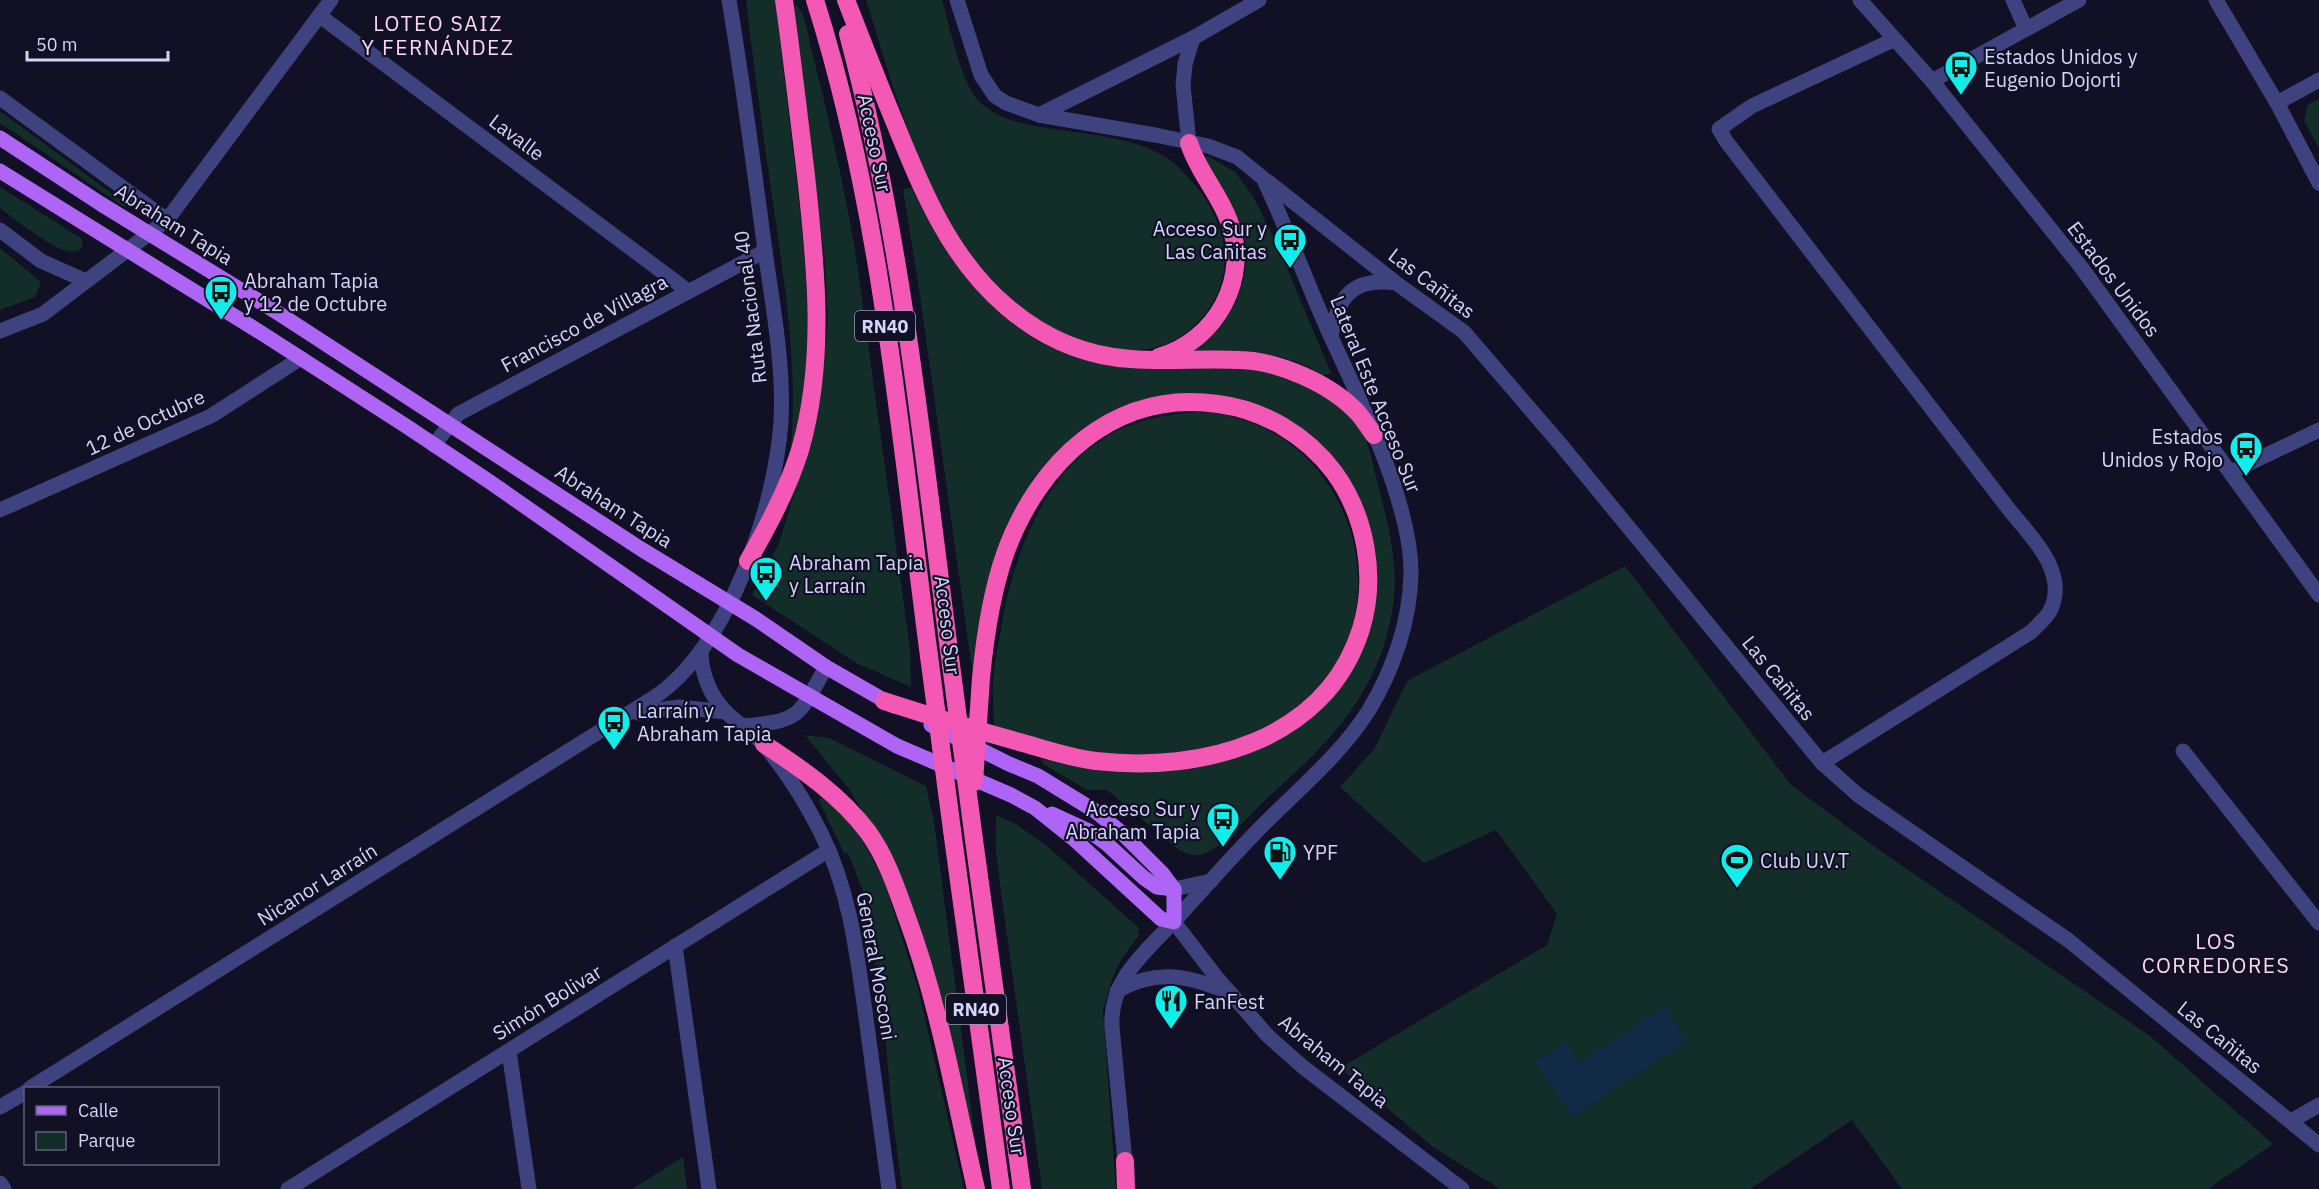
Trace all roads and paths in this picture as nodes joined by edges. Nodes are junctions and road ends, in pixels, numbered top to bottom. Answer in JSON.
{"nodes":[{"id":1,"x":331,"y":0,"type":"edge"},
{"id":2,"x":729,"y":0,"type":"edge"},
{"id":3,"x":784,"y":0,"type":"edge"},
{"id":4,"x":815,"y":0,"type":"edge"},
{"id":5,"x":839,"y":0,"type":"edge"},
{"id":6,"x":846,"y":0,"type":"edge"},
{"id":7,"x":957,"y":0,"type":"edge"},
{"id":8,"x":1259,"y":0,"type":"edge"},
{"id":9,"x":1860,"y":0,"type":"edge"},
{"id":10,"x":2013,"y":0,"type":"edge"},
{"id":11,"x":2079,"y":0,"type":"edge"},
{"id":12,"x":2216,"y":0,"type":"edge"},
{"id":13,"x":320,"y":15,"type":"junction"},
{"id":14,"x":2026,"y":29,"type":"junction"},
{"id":15,"x":1193,"y":38,"type":"junction"},
{"id":16,"x":1893,"y":40,"type":"junction"},
{"id":17,"x":2319,"y":80,"type":"edge"},
{"id":18,"x":1932,"y":81,"type":"junction"},
{"id":19,"x":0,"y":98,"type":"edge"},
{"id":20,"x":2277,"y":103,"type":"junction"},
{"id":21,"x":1039,"y":115,"type":"junction"},
{"id":22,"x":0,"y":138,"type":"edge"},
{"id":23,"x":1189,"y":143,"type":"junction"},
{"id":24,"x":0,"y":171,"type":"edge"},
{"id":25,"x":1263,"y":178,"type":"junction"},
{"id":26,"x":2319,"y":183,"type":"edge"},
{"id":27,"x":166,"y":220,"type":"junction"},
{"id":28,"x":0,"y":231,"type":"edge"},
{"id":29,"x":149,"y":233,"type":"junction"},
{"id":30,"x":126,"y":251,"type":"junction"},
{"id":31,"x":765,"y":251,"type":"junction"},
{"id":32,"x":86,"y":281,"type":"junction"},
{"id":33,"x":1396,"y":283,"type":"junction"},
{"id":34,"x":688,"y":291,"type":"junction"},
{"id":35,"x":0,"y":331,"type":"edge"},
{"id":36,"x":1330,"y":336,"type":"junction"},
{"id":37,"x":301,"y":358,"type":"junction"},
{"id":38,"x":1148,"y":360,"type":"junction"},
{"id":39,"x":450,"y":424,"type":"junction"},
{"id":40,"x":2319,"y":430,"type":"edge"},
{"id":41,"x":1374,"y":435,"type":"junction"},
{"id":42,"x":434,"y":445,"type":"junction"},
{"id":43,"x":2231,"y":472,"type":"junction"},
{"id":44,"x":0,"y":510,"type":"edge"},
{"id":45,"x":748,"y":561,"type":"junction"},
{"id":46,"x":2319,"y":595,"type":"edge"},
{"id":47,"x":729,"y":603,"type":"junction"},
{"id":48,"x":711,"y":636,"type":"junction"},
{"id":49,"x":701,"y":651,"type":"junction"},
{"id":50,"x":826,"y":667,"type":"junction"},
{"id":51,"x":810,"y":696,"type":"junction"},
{"id":52,"x":884,"y":701,"type":"junction"},
{"id":53,"x":726,"y":712,"type":"junction"},
{"id":54,"x":626,"y":716,"type":"junction"},
{"id":55,"x":742,"y":726,"type":"junction"},
{"id":56,"x":764,"y":744,"type":"junction"},
{"id":57,"x":2183,"y":751,"type":"dead end"},
{"id":58,"x":1822,"y":763,"type":"junction"},
{"id":59,"x":1035,"y":808,"type":"junction"},
{"id":60,"x":972,"y":820,"type":"junction"},
{"id":61,"x":829,"y":850,"type":"junction"},
{"id":62,"x":1210,"y":881,"type":"junction"},
{"id":63,"x":1174,"y":889,"type":"junction"},
{"id":64,"x":1174,"y":922,"type":"junction"},
{"id":65,"x":2319,"y":923,"type":"edge"},
{"id":66,"x":675,"y":946,"type":"junction"},
{"id":67,"x":1117,"y":991,"type":"junction"},
{"id":68,"x":1228,"y":992,"type":"junction"},
{"id":69,"x":509,"y":1051,"type":"junction"},
{"id":70,"x":33,"y":1087,"type":"edge"},
{"id":71,"x":24,"y":1093,"type":"edge"},
{"id":72,"x":2319,"y":1105,"type":"edge"},
{"id":73,"x":0,"y":1107,"type":"edge"},
{"id":74,"x":2291,"y":1121,"type":"junction"},
{"id":75,"x":2319,"y":1145,"type":"edge"},
{"id":76,"x":1125,"y":1161,"type":"joint"},
{"id":77,"x":0,"y":1183,"type":"edge"},
{"id":78,"x":4,"y":1189,"type":"edge"},
{"id":79,"x":288,"y":1189,"type":"edge"},
{"id":80,"x":529,"y":1189,"type":"edge"},
{"id":81,"x":708,"y":1189,"type":"edge"},
{"id":82,"x":889,"y":1189,"type":"edge"},
{"id":83,"x":976,"y":1189,"type":"edge"},
{"id":84,"x":1001,"y":1189,"type":"edge"},
{"id":85,"x":1022,"y":1189,"type":"edge"},
{"id":86,"x":1127,"y":1189,"type":"edge"},
{"id":87,"x":1462,"y":1189,"type":"edge"}],
"edges":[{"from":1,"to":13,"type":"street"},
{"from":2,"to":31,"type":"street","name":"Ruta Nacional 40"},
{"from":3,"to":45,"type":"highway"},
{"from":4,"to":84,"type":"highway","name":"Acceso Sur","number":"RN40","bridge":true},
{"from":5,"to":60,"type":"highway","name":"Acceso Sur","number":"RN40","bridge":true},
{"from":6,"to":38,"type":"highway"},
{"from":7,"to":21,"type":"street","name":"Lateral Este Acceso Sur"},
{"from":8,"to":15,"type":"street"},
{"from":9,"to":16,"type":"street","name":"Estados Unidos"},
{"from":10,"to":14,"type":"street"},
{"from":11,"to":14,"type":"street"},
{"from":12,"to":20,"type":"street"},
{"from":13,"to":27,"type":"street"},
{"from":13,"to":34,"type":"street","name":"Lavalle"},
{"from":14,"to":18,"type":"street"},
{"from":15,"to":21,"type":"street"},
{"from":15,"to":23,"type":"street"},
{"from":16,"to":18,"type":"street","name":"Estados Unidos"},
{"from":16,"to":58,"type":"street"},
{"from":17,"to":20,"type":"street"},
{"from":18,"to":43,"type":"street","name":"Estados Unidos"},
{"from":19,"to":27,"type":"street"},
{"from":20,"to":26,"type":"street"},
{"from":21,"to":23,"type":"street","name":"Lateral Este Acceso Sur"},
{"from":22,"to":29,"type":"main road","name":"Abraham Tapia"},
{"from":23,"to":25,"type":"street","name":"Lateral Este Acceso Sur"},
{"from":23,"to":38,"type":"highway"},
{"from":24,"to":30,"type":"main road","name":"Abraham Tapia"},
{"from":25,"to":33,"type":"street","name":"Las Cañitas"},
{"from":25,"to":36,"type":"street","name":"Lateral Este Acceso Sur"},
{"from":27,"to":29,"type":"street"},
{"from":28,"to":32,"type":"street"},
{"from":29,"to":30,"type":"street"},
{"from":29,"to":39,"type":"main road","name":"Abraham Tapia"},
{"from":30,"to":32,"type":"street"},
{"from":30,"to":37,"type":"main road","name":"Abraham Tapia"},
{"from":31,"to":34,"type":"street","name":"Francisco de Villagra"},
{"from":31,"to":45,"type":"street","name":"Ruta Nacional 40"},
{"from":32,"to":35,"type":"street"},
{"from":33,"to":36,"type":"street"},
{"from":33,"to":58,"type":"street","name":"Las Cañitas"},
{"from":34,"to":39,"type":"street","name":"Francisco de Villagra"},
{"from":36,"to":41,"type":"street","name":"Lateral Este Acceso Sur"},
{"from":37,"to":42,"type":"main road","name":"Abraham Tapia"},
{"from":37,"to":44,"type":"street","name":"12 de Octubre"},
{"from":38,"to":41,"type":"highway"},
{"from":39,"to":42,"type":"street","name":"Francisco de Villagra"},
{"from":39,"to":47,"type":"main road","name":"Abraham Tapia"},
{"from":40,"to":43,"type":"street"},
{"from":41,"to":62,"type":"street","name":"Lateral Este Acceso Sur"},
{"from":42,"to":48,"type":"main road","name":"Abraham Tapia"},
{"from":43,"to":46,"type":"street","name":"Estados Unidos"},
{"from":45,"to":47,"type":"street","name":"Ruta Nacional 40"},
{"from":47,"to":48,"type":"street","name":"Nicanor Larraín"},
{"from":47,"to":50,"type":"main road","name":"Abraham Tapia"},
{"from":48,"to":49,"type":"street","name":"Nicanor Larraín"},
{"from":48,"to":51,"type":"main road","name":"Abraham Tapia"},
{"from":49,"to":53,"type":"street","name":"General Mosconi"},
{"from":49,"to":54,"type":"street","name":"Nicanor Larraín"},
{"from":50,"to":51,"type":"street"},
{"from":50,"to":52,"type":"main road","name":"Abraham Tapia"},
{"from":51,"to":55,"type":"street"},
{"from":51,"to":59,"type":"main road","name":"Abraham Tapia"},
{"from":52,"to":60,"type":"highway","bridge":true},
{"from":52,"to":63,"type":"main road","name":"Abraham Tapia"},
{"from":53,"to":54,"type":"street","name":"Nicanor Larraín"},
{"from":53,"to":55,"type":"street","name":"General Mosconi"},
{"from":54,"to":70,"type":"street","name":"Nicanor Larraín"},
{"from":55,"to":56,"type":"street","name":"General Mosconi"},
{"from":56,"to":61,"type":"street","name":"General Mosconi"},
{"from":56,"to":83,"type":"highway"},
{"from":57,"to":65,"type":"street"},
{"from":58,"to":74,"type":"street","name":"Las Cañitas"},
{"from":59,"to":63,"type":"main road"},
{"from":59,"to":64,"type":"main road","name":"Abraham Tapia"},
{"from":60,"to":85,"type":"highway","name":"Acceso Sur","number":"RN40","bridge":true},
{"from":61,"to":66,"type":"street","name":"Simón Bolivar"},
{"from":61,"to":82,"type":"street","name":"General Mosconi"},
{"from":62,"to":63,"type":"street"},
{"from":62,"to":64,"type":"street","name":"Lateral Este Acceso Sur"},
{"from":63,"to":64,"type":"main road"},
{"from":64,"to":67,"type":"street","name":"Lateral Este Acceso Sur"},
{"from":64,"to":68,"type":"street","name":"Abraham Tapia"},
{"from":66,"to":69,"type":"street","name":"Simón Bolivar"},
{"from":66,"to":81,"type":"street"},
{"from":67,"to":68,"type":"street"},
{"from":67,"to":76,"type":"street","name":"Lateral Este Acceso Sur"},
{"from":68,"to":87,"type":"street","name":"Abraham Tapia"},
{"from":69,"to":79,"type":"street","name":"Simón Bolivar"},
{"from":69,"to":80,"type":"street"},
{"from":71,"to":73,"type":"street"},
{"from":72,"to":74,"type":"street"},
{"from":74,"to":75,"type":"street","name":"Las Cañitas"},
{"from":76,"to":86,"type":"highway"},
{"from":77,"to":78,"type":"street"}]}
